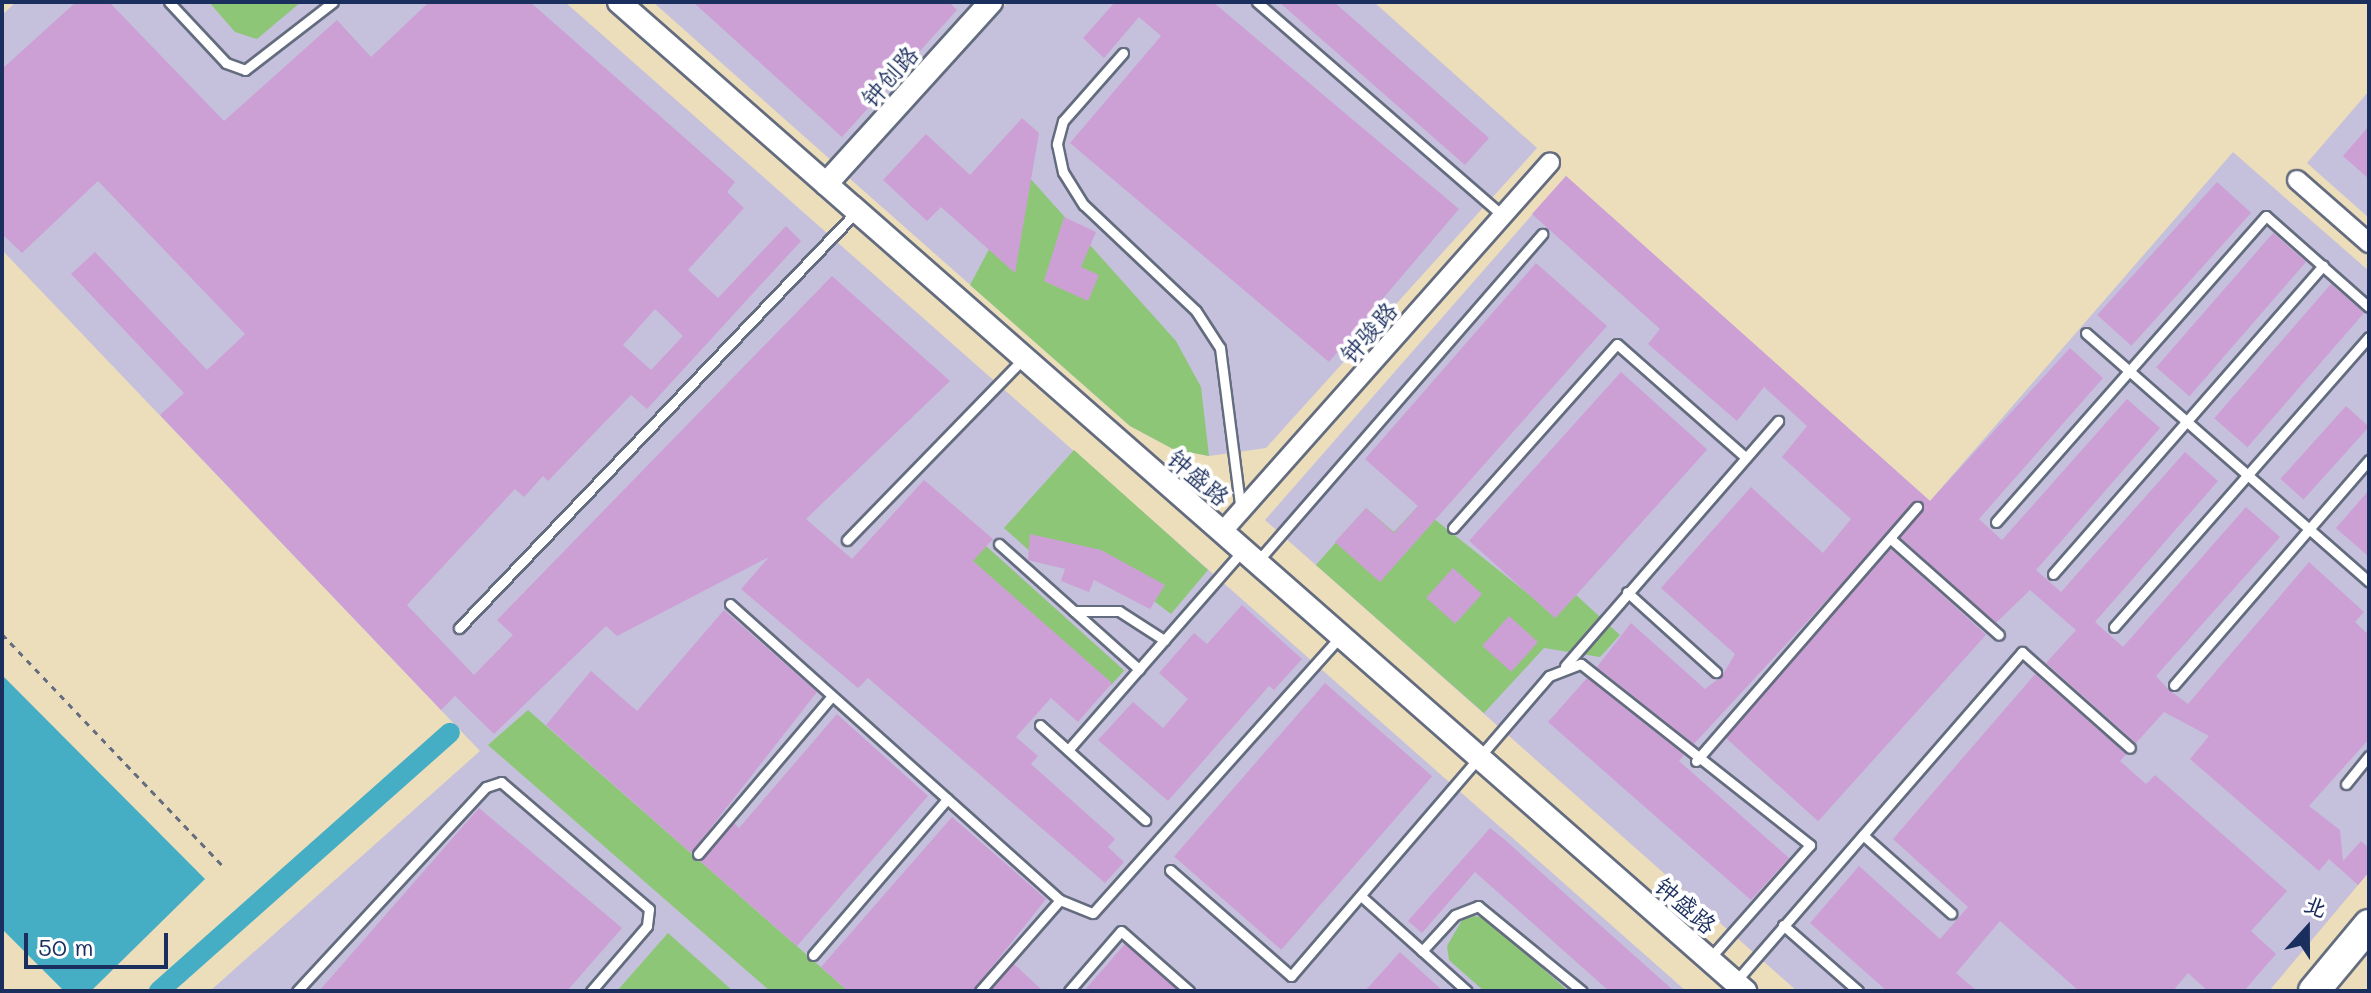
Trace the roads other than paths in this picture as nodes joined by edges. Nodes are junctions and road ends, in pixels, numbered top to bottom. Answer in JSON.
{"nodes":[{"id":1,"x":169,"y":2,"type":"edge"},
{"id":2,"x":333,"y":2,"type":"edge"},
{"id":3,"x":619,"y":2,"type":"edge"},
{"id":4,"x":991,"y":2,"type":"edge"},
{"id":5,"x":1257,"y":2,"type":"edge"},
{"id":6,"x":1123,"y":53,"type":"dead end"},
{"id":7,"x":1550,"y":163,"type":"dead end"},
{"id":8,"x":2297,"y":180,"type":"dead end"},
{"id":9,"x":826,"y":184,"type":"junction"},
{"id":10,"x":857,"y":211,"type":"junction"},
{"id":11,"x":1503,"y":216,"type":"junction"},
{"id":12,"x":1542,"y":234,"type":"dead end"},
{"id":13,"x":2369,"y":243,"type":"edge"},
{"id":14,"x":2323,"y":266,"type":"junction"},
{"id":15,"x":2369,"y":307,"type":"edge"},
{"id":16,"x":2086,"y":333,"type":"dead end"},
{"id":17,"x":2369,"y":337,"type":"edge"},
{"id":18,"x":1024,"y":358,"type":"junction"},
{"id":19,"x":2128,"y":370,"type":"junction"},
{"id":20,"x":1778,"y":421,"type":"dead end"},
{"id":21,"x":2186,"y":422,"type":"junction"},
{"id":22,"x":1745,"y":457,"type":"junction"},
{"id":23,"x":2369,"y":460,"type":"edge"},
{"id":24,"x":2248,"y":476,"type":"junction"},
{"id":25,"x":1917,"y":507,"type":"dead end"},
{"id":26,"x":1241,"y":511,"type":"junction"},
{"id":27,"x":1996,"y":522,"type":"dead end"},
{"id":28,"x":1453,"y":528,"type":"dead end"},
{"id":29,"x":2308,"y":530,"type":"junction"},
{"id":30,"x":1222,"y":532,"type":"junction"},
{"id":31,"x":1891,"y":539,"type":"junction"},
{"id":32,"x":847,"y":540,"type":"dead end"},
{"id":33,"x":999,"y":544,"type":"dead end"},
{"id":34,"x":1250,"y":556,"type":"junction"},
{"id":35,"x":2053,"y":574,"type":"dead end"},
{"id":36,"x":2369,"y":582,"type":"edge"},
{"id":37,"x":1627,"y":592,"type":"junction"},
{"id":38,"x":730,"y":604,"type":"dead end"},
{"id":39,"x":1074,"y":611,"type":"junction"},
{"id":40,"x":2114,"y":627,"type":"dead end"},
{"id":41,"x":459,"y":628,"type":"dead end"},
{"id":42,"x":1999,"y":635,"type":"dead end"},
{"id":43,"x":1341,"y":636,"type":"junction"},
{"id":44,"x":1164,"y":640,"type":"junction"},
{"id":45,"x":1565,"y":666,"type":"junction"},
{"id":46,"x":1139,"y":669,"type":"junction"},
{"id":47,"x":1716,"y":672,"type":"dead end"},
{"id":48,"x":2174,"y":685,"type":"dead end"},
{"id":49,"x":832,"y":696,"type":"junction"},
{"id":50,"x":1040,"y":725,"type":"dead end"},
{"id":51,"x":2130,"y":748,"type":"dead end"},
{"id":52,"x":1068,"y":750,"type":"junction"},
{"id":53,"x":2369,"y":756,"type":"edge"},
{"id":54,"x":1480,"y":758,"type":"junction"},
{"id":55,"x":1696,"y":761,"type":"junction"},
{"id":56,"x":2346,"y":784,"type":"dead end"},
{"id":57,"x":947,"y":799,"type":"junction"},
{"id":58,"x":1145,"y":820,"type":"dead end"},
{"id":59,"x":1863,"y":835,"type":"junction"},
{"id":60,"x":698,"y":854,"type":"dead end"},
{"id":61,"x":1170,"y":870,"type":"dead end"},
{"id":62,"x":1361,"y":896,"type":"junction"},
{"id":63,"x":1060,"y":900,"type":"junction"},
{"id":64,"x":1951,"y":913,"type":"dead end"},
{"id":65,"x":1783,"y":925,"type":"junction"},
{"id":66,"x":2369,"y":925,"type":"edge"},
{"id":67,"x":1422,"y":951,"type":"junction"},
{"id":68,"x":813,"y":955,"type":"dead end"},
{"id":69,"x":1709,"y":959,"type":"junction"},
{"id":70,"x":1740,"y":986,"type":"edge"},
{"id":71,"x":297,"y":991,"type":"edge"},
{"id":72,"x":591,"y":991,"type":"edge"},
{"id":73,"x":980,"y":991,"type":"edge"},
{"id":74,"x":1069,"y":991,"type":"edge"},
{"id":75,"x":1189,"y":991,"type":"edge"},
{"id":76,"x":1467,"y":991,"type":"edge"},
{"id":77,"x":1582,"y":991,"type":"edge"},
{"id":78,"x":1858,"y":991,"type":"edge"},
{"id":79,"x":2314,"y":991,"type":"edge"}],
"edges":[{"from":1,"to":2,"type":"lane"},
{"from":3,"to":9,"type":"street","name":"钟盛路"},
{"from":4,"to":9,"type":"street","name":"钟创路"},
{"from":5,"to":11,"type":"lane"},
{"from":6,"to":26,"type":"lane"},
{"from":7,"to":11,"type":"street","name":"钟骏路"},
{"from":8,"to":13,"type":"street"},
{"from":9,"to":10,"type":"street","name":"钟盛路"},
{"from":10,"to":18,"type":"street","name":"钟盛路"},
{"from":10,"to":41,"type":"lane"},
{"from":11,"to":26,"type":"street","name":"钟骏路"},
{"from":12,"to":34,"type":"lane"},
{"from":14,"to":15,"type":"lane"},
{"from":14,"to":19,"type":"lane"},
{"from":14,"to":21,"type":"lane"},
{"from":16,"to":19,"type":"lane"},
{"from":17,"to":24,"type":"lane"},
{"from":18,"to":30,"type":"street","name":"钟盛路"},
{"from":18,"to":32,"type":"lane"},
{"from":19,"to":21,"type":"lane"},
{"from":19,"to":27,"type":"lane"},
{"from":20,"to":22,"type":"lane"},
{"from":21,"to":24,"type":"lane"},
{"from":21,"to":35,"type":"lane"},
{"from":22,"to":28,"type":"lane"},
{"from":22,"to":37,"type":"lane"},
{"from":23,"to":29,"type":"lane"},
{"from":24,"to":29,"type":"lane"},
{"from":24,"to":40,"type":"lane"},
{"from":25,"to":31,"type":"lane"},
{"from":26,"to":30,"type":"street","name":"钟骏路"},
{"from":29,"to":36,"type":"lane"},
{"from":29,"to":48,"type":"lane"},
{"from":30,"to":34,"type":"street","name":"钟盛路"},
{"from":31,"to":42,"type":"lane"},
{"from":31,"to":55,"type":"lane"},
{"from":33,"to":39,"type":"lane"},
{"from":34,"to":43,"type":"street","name":"钟盛路"},
{"from":34,"to":44,"type":"lane"},
{"from":37,"to":45,"type":"lane"},
{"from":37,"to":47,"type":"lane"},
{"from":38,"to":49,"type":"lane"},
{"from":39,"to":44,"type":"lane"},
{"from":39,"to":46,"type":"lane"},
{"from":43,"to":54,"type":"street","name":"钟盛路"},
{"from":43,"to":63,"type":"lane"},
{"from":44,"to":46,"type":"lane"},
{"from":45,"to":54,"type":"lane"},
{"from":45,"to":55,"type":"lane"},
{"from":46,"to":52,"type":"lane"},
{"from":49,"to":57,"type":"lane"},
{"from":49,"to":60,"type":"lane"},
{"from":50,"to":52,"type":"lane"},
{"from":51,"to":59,"type":"lane"},
{"from":52,"to":58,"type":"lane"},
{"from":53,"to":56,"type":"lane"},
{"from":54,"to":62,"type":"lane"},
{"from":54,"to":69,"type":"street","name":"钟盛路"},
{"from":55,"to":69,"type":"lane"},
{"from":57,"to":63,"type":"lane"},
{"from":57,"to":68,"type":"lane"},
{"from":59,"to":64,"type":"lane"},
{"from":59,"to":65,"type":"lane"},
{"from":61,"to":62,"type":"lane"},
{"from":62,"to":67,"type":"lane"},
{"from":63,"to":73,"type":"lane"},
{"from":65,"to":70,"type":"lane"},
{"from":65,"to":78,"type":"lane"},
{"from":66,"to":79,"type":"highway"},
{"from":67,"to":76,"type":"lane"},
{"from":67,"to":77,"type":"lane"},
{"from":69,"to":70,"type":"street","name":"钟盛路"},
{"from":71,"to":72,"type":"lane"},
{"from":74,"to":75,"type":"lane"}]}
